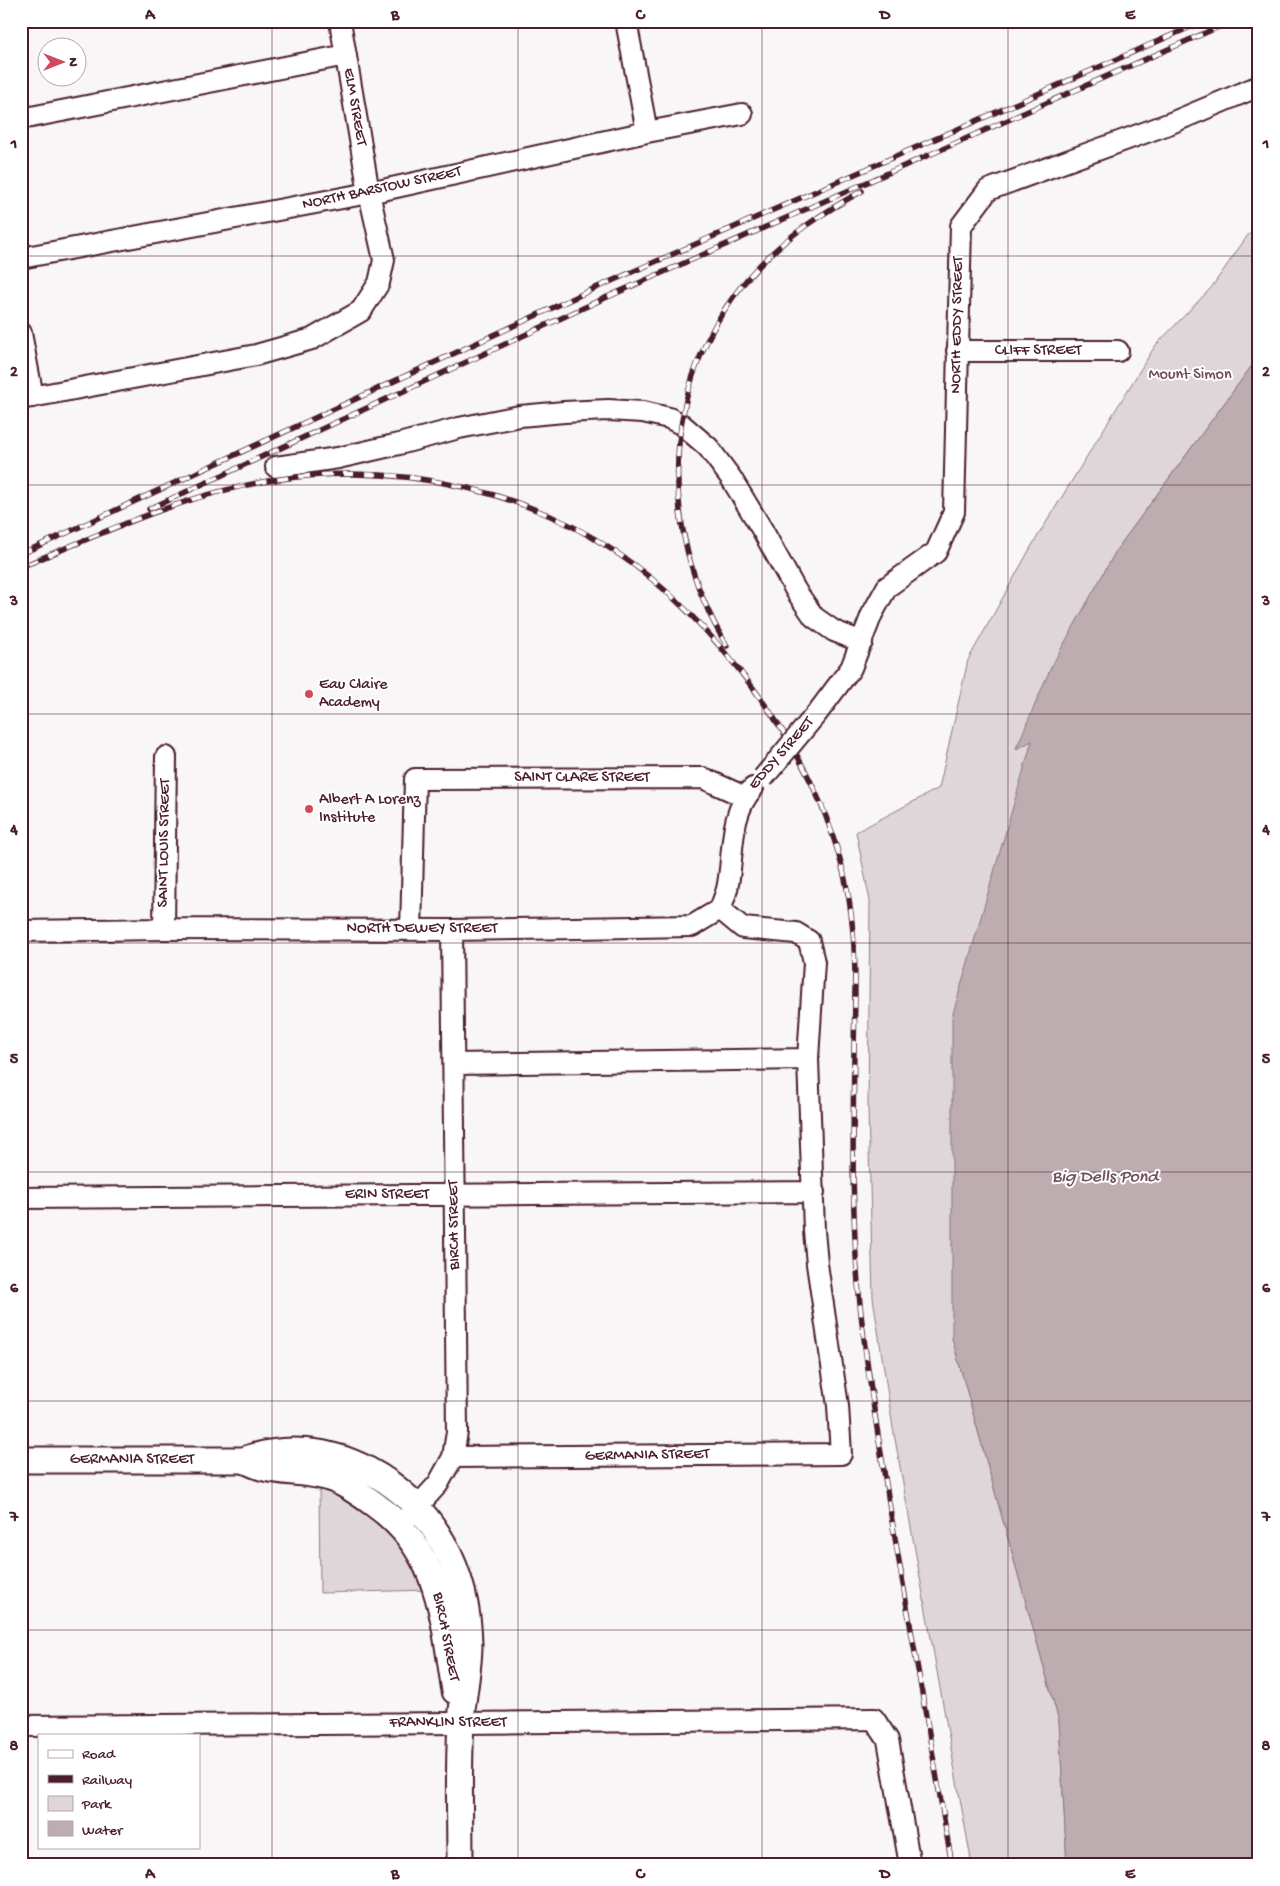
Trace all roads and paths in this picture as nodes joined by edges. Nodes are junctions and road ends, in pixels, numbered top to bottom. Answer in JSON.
{"nodes":[{"id":1,"x":340,"y":21,"type":"edge"},
{"id":2,"x":626,"y":21,"type":"edge"},
{"id":3,"x":346,"y":55,"type":"junction"},
{"id":4,"x":1259,"y":86,"type":"edge"},
{"id":5,"x":742,"y":114,"type":"dead end"},
{"id":6,"x":21,"y":119,"type":"edge"},
{"id":7,"x":647,"y":132,"type":"junction"},
{"id":8,"x":369,"y":193,"type":"junction"},
{"id":9,"x":21,"y":258,"type":"edge"},
{"id":10,"x":21,"y":333,"type":"edge"},
{"id":11,"x":957,"y":351,"type":"junction"},
{"id":12,"x":1118,"y":351,"type":"dead end"},
{"id":13,"x":27,"y":398,"type":"edge"},
{"id":14,"x":276,"y":467,"type":"dead end"},
{"id":15,"x":862,"y":642,"type":"junction"},
{"id":16,"x":818,"y":712,"type":"joint"},
{"id":17,"x":166,"y":757,"type":"dead end"},
{"id":18,"x":745,"y":797,"type":"junction"},
{"id":19,"x":720,"y":909,"type":"junction"},
{"id":20,"x":164,"y":929,"type":"junction"},
{"id":21,"x":410,"y":930,"type":"junction"},
{"id":22,"x":452,"y":930,"type":"junction"},
{"id":23,"x":21,"y":931,"type":"edge"},
{"id":24,"x":808,"y":1059,"type":"junction"},
{"id":25,"x":454,"y":1064,"type":"junction"},
{"id":26,"x":814,"y":1192,"type":"junction"},
{"id":27,"x":454,"y":1195,"type":"junction"},
{"id":28,"x":21,"y":1198,"type":"edge"},
{"id":29,"x":454,"y":1458,"type":"junction"},
{"id":30,"x":21,"y":1460,"type":"edge"},
{"id":31,"x":243,"y":1460,"type":"junction"},
{"id":32,"x":417,"y":1508,"type":"junction"},
{"id":33,"x":400,"y":1525,"type":"junction"},
{"id":34,"x":461,"y":1723,"type":"junction"},
{"id":35,"x":21,"y":1726,"type":"edge"},
{"id":36,"x":460,"y":1865,"type":"edge"},
{"id":37,"x":910,"y":1865,"type":"edge"}],
"edges":[{"from":1,"to":3,"type":"street","name":"ELM STREET"},
{"from":2,"to":7,"type":"street"},
{"from":3,"to":6,"type":"street"},
{"from":3,"to":8,"type":"street","name":"ELM STREET"},
{"from":4,"to":11,"type":"street","name":"NORTH EDDY STREET"},
{"from":5,"to":7,"type":"street","name":"NORTH BARSTOW STREET"},
{"from":7,"to":8,"type":"street","name":"NORTH BARSTOW STREET"},
{"from":8,"to":9,"type":"street","name":"NORTH BARSTOW STREET"},
{"from":8,"to":13,"type":"street","name":"ELM STREET"},
{"from":10,"to":13,"type":"street"},
{"from":11,"to":12,"type":"street","name":"CLIFF STREET"},
{"from":11,"to":15,"type":"street","name":"NORTH EDDY STREET"},
{"from":14,"to":15,"type":"street"},
{"from":15,"to":16,"type":"street","name":"NORTH EDDY STREET"},
{"from":16,"to":18,"type":"street","name":"EDDY STREET","bridge":true},
{"from":17,"to":20,"type":"street","name":"SAINT LOUIS STREET"},
{"from":18,"to":19,"type":"street"},
{"from":18,"to":21,"type":"street","name":"SAINT CLARE STREET"},
{"from":19,"to":22,"type":"street","name":"NORTH DEWEY STREET"},
{"from":19,"to":24,"type":"street"},
{"from":20,"to":21,"type":"street","name":"NORTH DEWEY STREET"},
{"from":20,"to":23,"type":"street","name":"NORTH DEWEY STREET"},
{"from":21,"to":22,"type":"street","name":"NORTH DEWEY STREET"},
{"from":22,"to":25,"type":"street","name":"BIRCH STREET"},
{"from":24,"to":25,"type":"street"},
{"from":24,"to":26,"type":"street"},
{"from":25,"to":27,"type":"street","name":"BIRCH STREET"},
{"from":26,"to":27,"type":"street","name":"ERIN STREET"},
{"from":26,"to":29,"type":"street","name":"GERMANIA STREET"},
{"from":27,"to":28,"type":"street","name":"ERIN STREET"},
{"from":27,"to":29,"type":"street","name":"BIRCH STREET"},
{"from":29,"to":32,"type":"street","name":"BIRCH STREET"},
{"from":30,"to":31,"type":"main road","name":"GERMANIA STREET"},
{"from":31,"to":32,"type":"main road","name":"GERMANIA STREET"},
{"from":31,"to":33,"type":"main road","name":"GERMANIA STREET"},
{"from":32,"to":33,"type":"street","name":"BIRCH STREET"},
{"from":32,"to":34,"type":"main road","name":"BIRCH STREET"},
{"from":33,"to":34,"type":"main road","name":"BIRCH STREET"},
{"from":34,"to":35,"type":"street","name":"FRANKLIN STREET"},
{"from":34,"to":36,"type":"main road","name":"BIRCH STREET"},
{"from":34,"to":37,"type":"street","name":"FRANKLIN STREET"}]}
